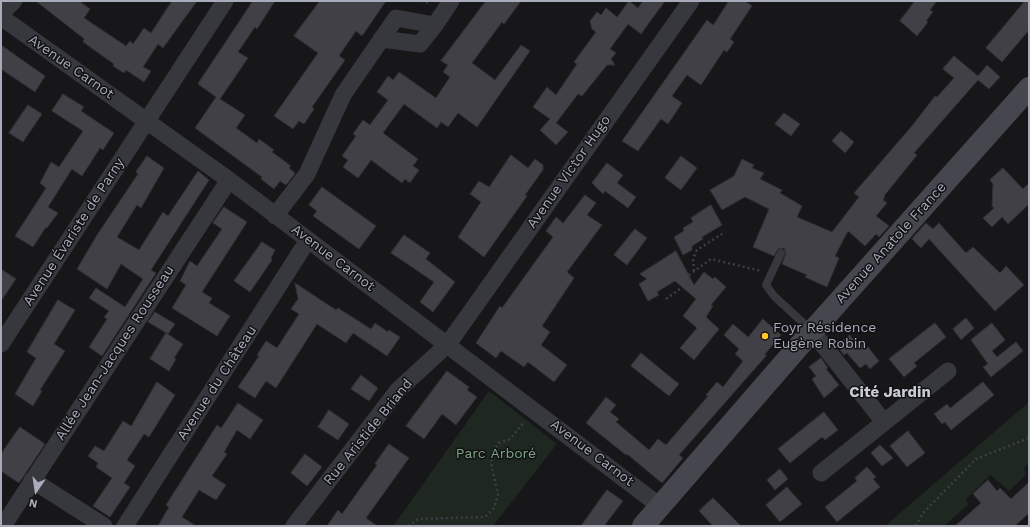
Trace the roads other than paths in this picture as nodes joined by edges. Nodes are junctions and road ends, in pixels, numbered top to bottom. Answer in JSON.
{"nodes":[{"id":1,"x":14,"y":1,"type":"edge"},
{"id":2,"x":225,"y":1,"type":"edge"},
{"id":3,"x":452,"y":1,"type":"edge"},
{"id":4,"x":690,"y":1,"type":"edge"},
{"id":5,"x":1,"y":13,"type":"edge"},
{"id":6,"x":1,"y":17,"type":"edge"},
{"id":7,"x":435,"y":25,"type":"junction"},
{"id":8,"x":381,"y":40,"type":"junction"},
{"id":9,"x":1029,"y":88,"type":"edge"},
{"id":10,"x":147,"y":120,"type":"junction"},
{"id":11,"x":229,"y":180,"type":"junction"},
{"id":12,"x":275,"y":216,"type":"junction"},
{"id":13,"x":308,"y":240,"type":"junction"},
{"id":14,"x":780,"y":253,"type":"dead end"},
{"id":15,"x":812,"y":331,"type":"junction"},
{"id":16,"x":1,"y":344,"type":"edge"},
{"id":17,"x":448,"y":344,"type":"junction"},
{"id":18,"x":948,"y":370,"type":"dead end"},
{"id":19,"x":884,"y":422,"type":"junction"},
{"id":20,"x":821,"y":473,"type":"dead end"},
{"id":21,"x":32,"y":480,"type":"junction"},
{"id":22,"x":660,"y":506,"type":"junction"},
{"id":23,"x":3,"y":526,"type":"edge"},
{"id":24,"x":104,"y":526,"type":"edge"},
{"id":25,"x":124,"y":526,"type":"edge"},
{"id":26,"x":294,"y":526,"type":"edge"},
{"id":27,"x":643,"y":526,"type":"edge"}],
"edges":[{"from":1,"to":5,"type":"street"},
{"from":2,"to":10,"type":"street","name":"Avenue Évariste de Parny"},
{"from":3,"to":7,"type":"street"},
{"from":4,"to":17,"type":"street","name":"Avenue Victor Hugo"},
{"from":6,"to":10,"type":"street","name":"Avenue Carnot"},
{"from":7,"to":8,"type":"street"},
{"from":7,"to":8,"type":"street"},
{"from":8,"to":12,"type":"street"},
{"from":9,"to":15,"type":"street","name":"Avenue Anatole France"},
{"from":10,"to":11,"type":"street","name":"Avenue Carnot"},
{"from":10,"to":16,"type":"street","name":"Avenue Évariste de Parny"},
{"from":11,"to":12,"type":"street","name":"Avenue Carnot"},
{"from":11,"to":21,"type":"street","name":"Allée Jean-Jacques Rousseau"},
{"from":12,"to":13,"type":"street","name":"Avenue Carnot"},
{"from":13,"to":17,"type":"street","name":"Avenue Carnot"},
{"from":13,"to":25,"type":"street","name":"Avenue du Château"},
{"from":14,"to":15,"type":"lane"},
{"from":15,"to":19,"type":"street"},
{"from":15,"to":22,"type":"street","name":"Avenue Anatole France"},
{"from":17,"to":22,"type":"street","name":"Avenue Carnot"},
{"from":17,"to":26,"type":"street","name":"Rue Aristide Briand"},
{"from":18,"to":19,"type":"street"},
{"from":19,"to":20,"type":"street"},
{"from":21,"to":23,"type":"street","name":"Allée Jean-Jacques Rousseau"},
{"from":21,"to":24,"type":"street"},
{"from":22,"to":27,"type":"street","name":"Avenue Anatole France"}]}
